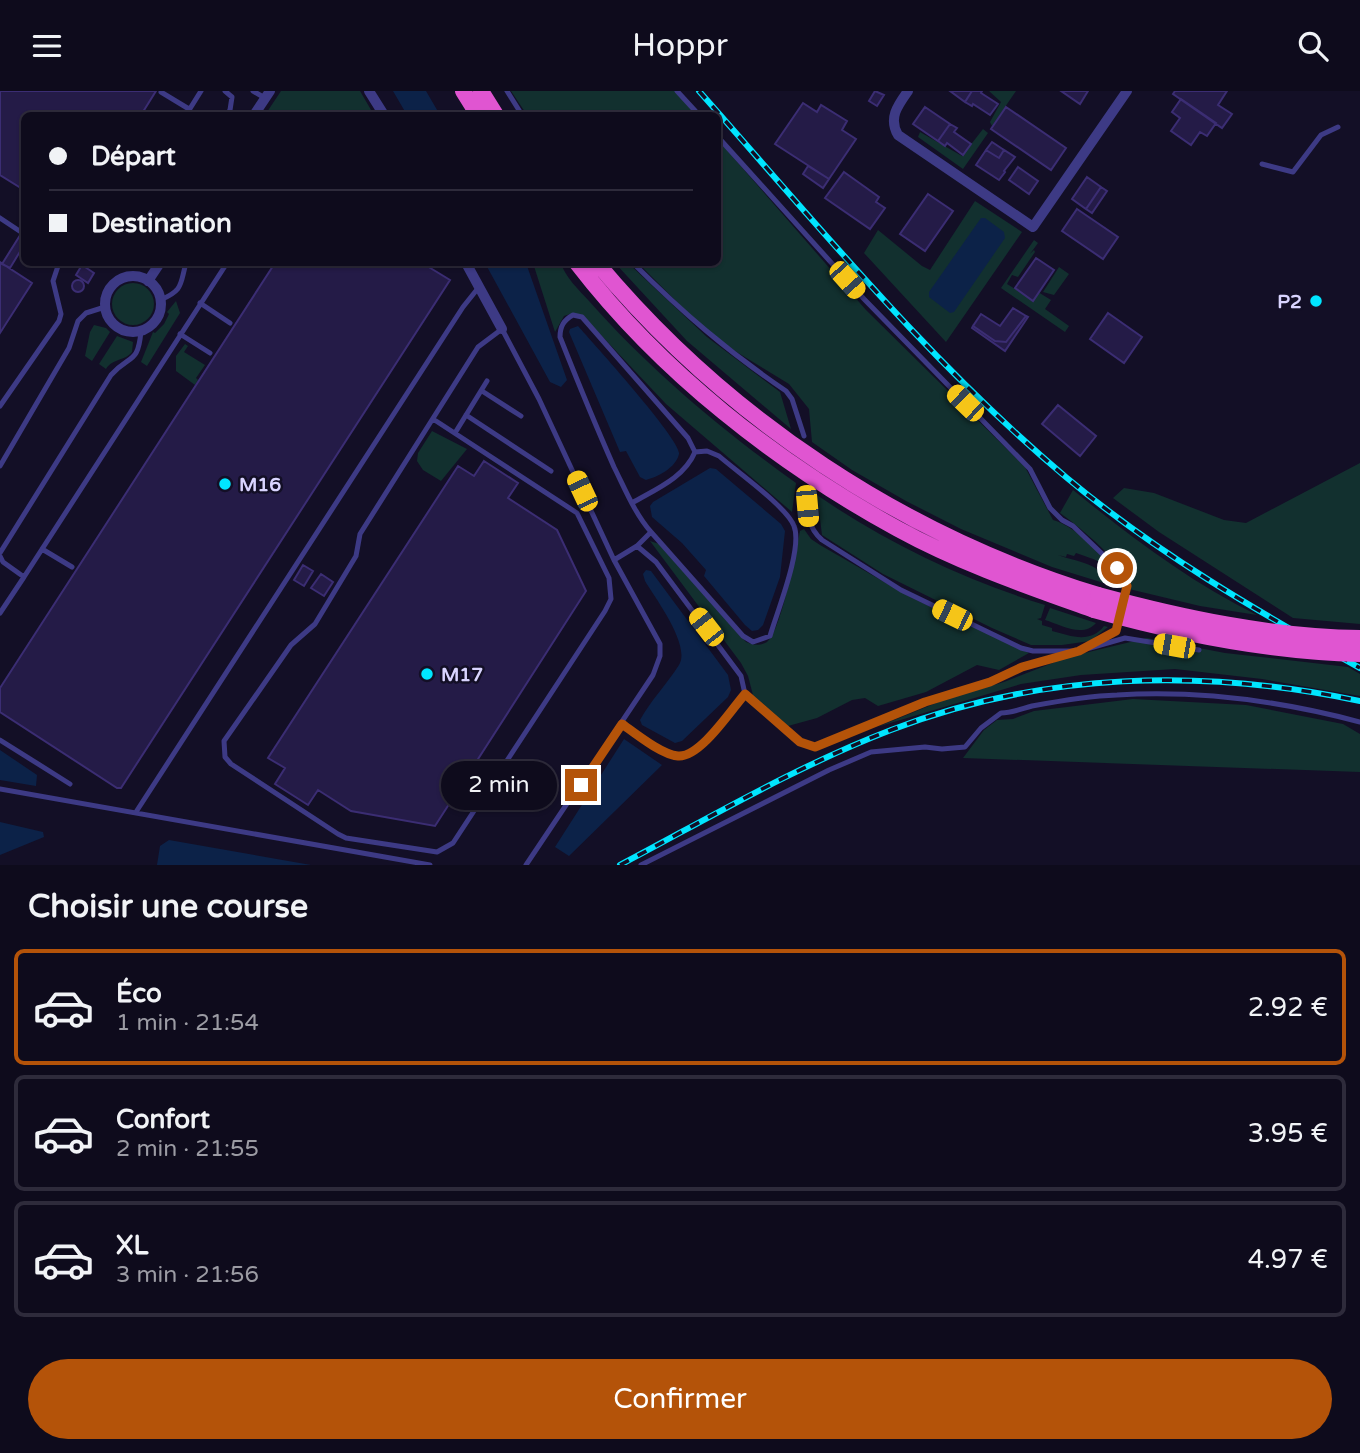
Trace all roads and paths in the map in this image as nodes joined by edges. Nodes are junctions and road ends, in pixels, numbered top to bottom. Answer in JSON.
{"nodes":[{"id":1,"x":201,"y":91,"type":"edge"},
{"id":2,"x":225,"y":91,"type":"edge"},
{"id":3,"x":253,"y":91,"type":"edge"},
{"id":4,"x":369,"y":91,"type":"edge"},
{"id":5,"x":463,"y":91,"type":"edge"},
{"id":6,"x":481,"y":91,"type":"edge"},
{"id":7,"x":507,"y":91,"type":"edge"},
{"id":8,"x":677,"y":91,"type":"edge"},
{"id":9,"x":908,"y":91,"type":"edge"},
{"id":10,"x":1127,"y":91,"type":"edge"},
{"id":11,"x":161,"y":92,"type":"edge"},
{"id":12,"x":268,"y":95,"type":"edge"},
{"id":13,"x":186,"y":112,"type":"edge"},
{"id":14,"x":188,"y":112,"type":"edge"},
{"id":15,"x":228,"y":112,"type":"edge"},
{"id":16,"x":256,"y":112,"type":"edge"},
{"id":17,"x":382,"y":112,"type":"edge"},
{"id":18,"x":476,"y":112,"type":"edge"},
{"id":19,"x":494,"y":112,"type":"edge"},
{"id":20,"x":520,"y":112,"type":"edge"},
{"id":21,"x":696,"y":112,"type":"edge"},
{"id":22,"x":1338,"y":127,"type":"dead end"},
{"id":23,"x":721,"y":140,"type":"edge"},
{"id":24,"x":1262,"y":164,"type":"dead end"},
{"id":25,"x":0,"y":218,"type":"edge"},
{"id":26,"x":21,"y":232,"type":"edge"},
{"id":27,"x":59,"y":266,"type":"edge"},
{"id":28,"x":158,"y":266,"type":"edge"},
{"id":29,"x":185,"y":266,"type":"edge"},
{"id":30,"x":225,"y":266,"type":"edge"},
{"id":31,"x":468,"y":266,"type":"edge"},
{"id":32,"x":580,"y":266,"type":"edge"},
{"id":33,"x":600,"y":266,"type":"edge"},
{"id":34,"x":636,"y":266,"type":"edge"},
{"id":35,"x":148,"y":281,"type":"junction"},
{"id":36,"x":479,"y":287,"type":"junction"},
{"id":37,"x":160,"y":300,"type":"junction"},
{"id":38,"x":200,"y":303,"type":"junction"},
{"id":39,"x":105,"y":307,"type":"junction"},
{"id":40,"x":230,"y":323,"type":"dead end"},
{"id":41,"x":502,"y":329,"type":"junction"},
{"id":42,"x":141,"y":331,"type":"junction"},
{"id":43,"x":180,"y":334,"type":"junction"},
{"id":44,"x":210,"y":353,"type":"dead end"},
{"id":45,"x":487,"y":381,"type":"dead end"},
{"id":46,"x":482,"y":391,"type":"junction"},
{"id":47,"x":0,"y":405,"type":"edge"},
{"id":48,"x":466,"y":415,"type":"junction"},
{"id":49,"x":522,"y":416,"type":"dead end"},
{"id":50,"x":433,"y":419,"type":"junction"},
{"id":51,"x":455,"y":433,"type":"junction"},
{"id":52,"x":804,"y":436,"type":"dead end"},
{"id":53,"x":695,"y":452,"type":"junction"},
{"id":54,"x":0,"y":466,"type":"edge"},
{"id":55,"x":551,"y":471,"type":"dead end"},
{"id":56,"x":806,"y":488,"type":"dead end"},
{"id":57,"x":632,"y":503,"type":"junction"},
{"id":58,"x":809,"y":524,"type":"junction"},
{"id":59,"x":795,"y":528,"type":"junction"},
{"id":60,"x":651,"y":532,"type":"junction"},
{"id":61,"x":637,"y":546,"type":"junction"},
{"id":62,"x":42,"y":549,"type":"junction"},
{"id":63,"x":0,"y":554,"type":"edge"},
{"id":64,"x":614,"y":560,"type":"junction"},
{"id":65,"x":72,"y":567,"type":"dead end"},
{"id":66,"x":24,"y":577,"type":"junction"},
{"id":67,"x":1096,"y":603,"type":"junction"},
{"id":68,"x":0,"y":613,"type":"edge"},
{"id":69,"x":1360,"y":638,"type":"edge"},
{"id":70,"x":1199,"y":650,"type":"dead end"},
{"id":71,"x":1079,"y":651,"type":"junction"},
{"id":72,"x":1360,"y":654,"type":"edge"},
{"id":73,"x":745,"y":694,"type":"junction"},
{"id":74,"x":1360,"y":722,"type":"edge"},
{"id":75,"x":622,"y":724,"type":"junction"},
{"id":76,"x":0,"y":740,"type":"edge"},
{"id":77,"x":70,"y":784,"type":"dead end"},
{"id":78,"x":0,"y":789,"type":"edge"},
{"id":79,"x":136,"y":812,"type":"junction"},
{"id":80,"x":430,"y":865,"type":"edge"},
{"id":81,"x":526,"y":865,"type":"edge"},
{"id":82,"x":641,"y":865,"type":"edge"}],
"edges":[{"from":1,"to":14,"type":"lane"},
{"from":2,"to":15,"type":"lane"},
{"from":3,"to":12,"type":"lane"},
{"from":4,"to":17,"type":"street"},
{"from":5,"to":18,"type":"highway"},
{"from":6,"to":19,"type":"highway"},
{"from":7,"to":20,"type":"lane"},
{"from":8,"to":21,"type":"lane"},
{"from":9,"to":10,"type":"street"},
{"from":11,"to":13,"type":"lane"},
{"from":12,"to":16,"type":"street"},
{"from":22,"to":24,"type":"lane"},
{"from":23,"to":71,"type":"lane"},
{"from":25,"to":26,"type":"lane"},
{"from":27,"to":47,"type":"lane"},
{"from":28,"to":35,"type":"street"},
{"from":29,"to":37,"type":"lane"},
{"from":30,"to":38,"type":"lane"},
{"from":31,"to":36,"type":"street"},
{"from":32,"to":67,"type":"highway"},
{"from":33,"to":67,"type":"highway"},
{"from":34,"to":52,"type":"lane"},
{"from":35,"to":37,"type":"street"},
{"from":35,"to":39,"type":"street"},
{"from":36,"to":41,"type":"street"},
{"from":36,"to":79,"type":"lane"},
{"from":37,"to":42,"type":"street"},
{"from":38,"to":40,"type":"lane"},
{"from":38,"to":43,"type":"lane"},
{"from":39,"to":42,"type":"street"},
{"from":39,"to":54,"type":"lane"},
{"from":41,"to":50,"type":"lane"},
{"from":41,"to":64,"type":"lane"},
{"from":42,"to":63,"type":"lane"},
{"from":43,"to":44,"type":"lane"},
{"from":43,"to":62,"type":"lane"},
{"from":45,"to":46,"type":"lane"},
{"from":46,"to":48,"type":"lane"},
{"from":46,"to":49,"type":"lane"},
{"from":48,"to":51,"type":"lane"},
{"from":48,"to":55,"type":"lane"},
{"from":50,"to":51,"type":"lane"},
{"from":50,"to":51,"type":"lane"},
{"from":53,"to":57,"type":"lane"},
{"from":53,"to":57,"type":"lane"},
{"from":53,"to":59,"type":"lane"},
{"from":56,"to":58,"type":"lane"},
{"from":57,"to":60,"type":"lane"},
{"from":58,"to":59,"type":"lane"},
{"from":58,"to":71,"type":"lane"},
{"from":59,"to":60,"type":"lane"},
{"from":60,"to":61,"type":"lane"},
{"from":61,"to":64,"type":"lane"},
{"from":61,"to":73,"type":"lane"},
{"from":62,"to":65,"type":"lane"},
{"from":62,"to":66,"type":"lane"},
{"from":63,"to":66,"type":"lane"},
{"from":64,"to":75,"type":"lane"},
{"from":66,"to":68,"type":"lane"},
{"from":67,"to":69,"type":"highway","bridge":true},
{"from":67,"to":72,"type":"highway","bridge":true},
{"from":70,"to":71,"type":"lane"},
{"from":71,"to":73,"type":"lane"},
{"from":73,"to":75,"type":"lane"},
{"from":74,"to":82,"type":"lane"},
{"from":75,"to":81,"type":"lane"},
{"from":76,"to":77,"type":"lane"},
{"from":78,"to":79,"type":"lane"},
{"from":79,"to":80,"type":"lane"}]}
